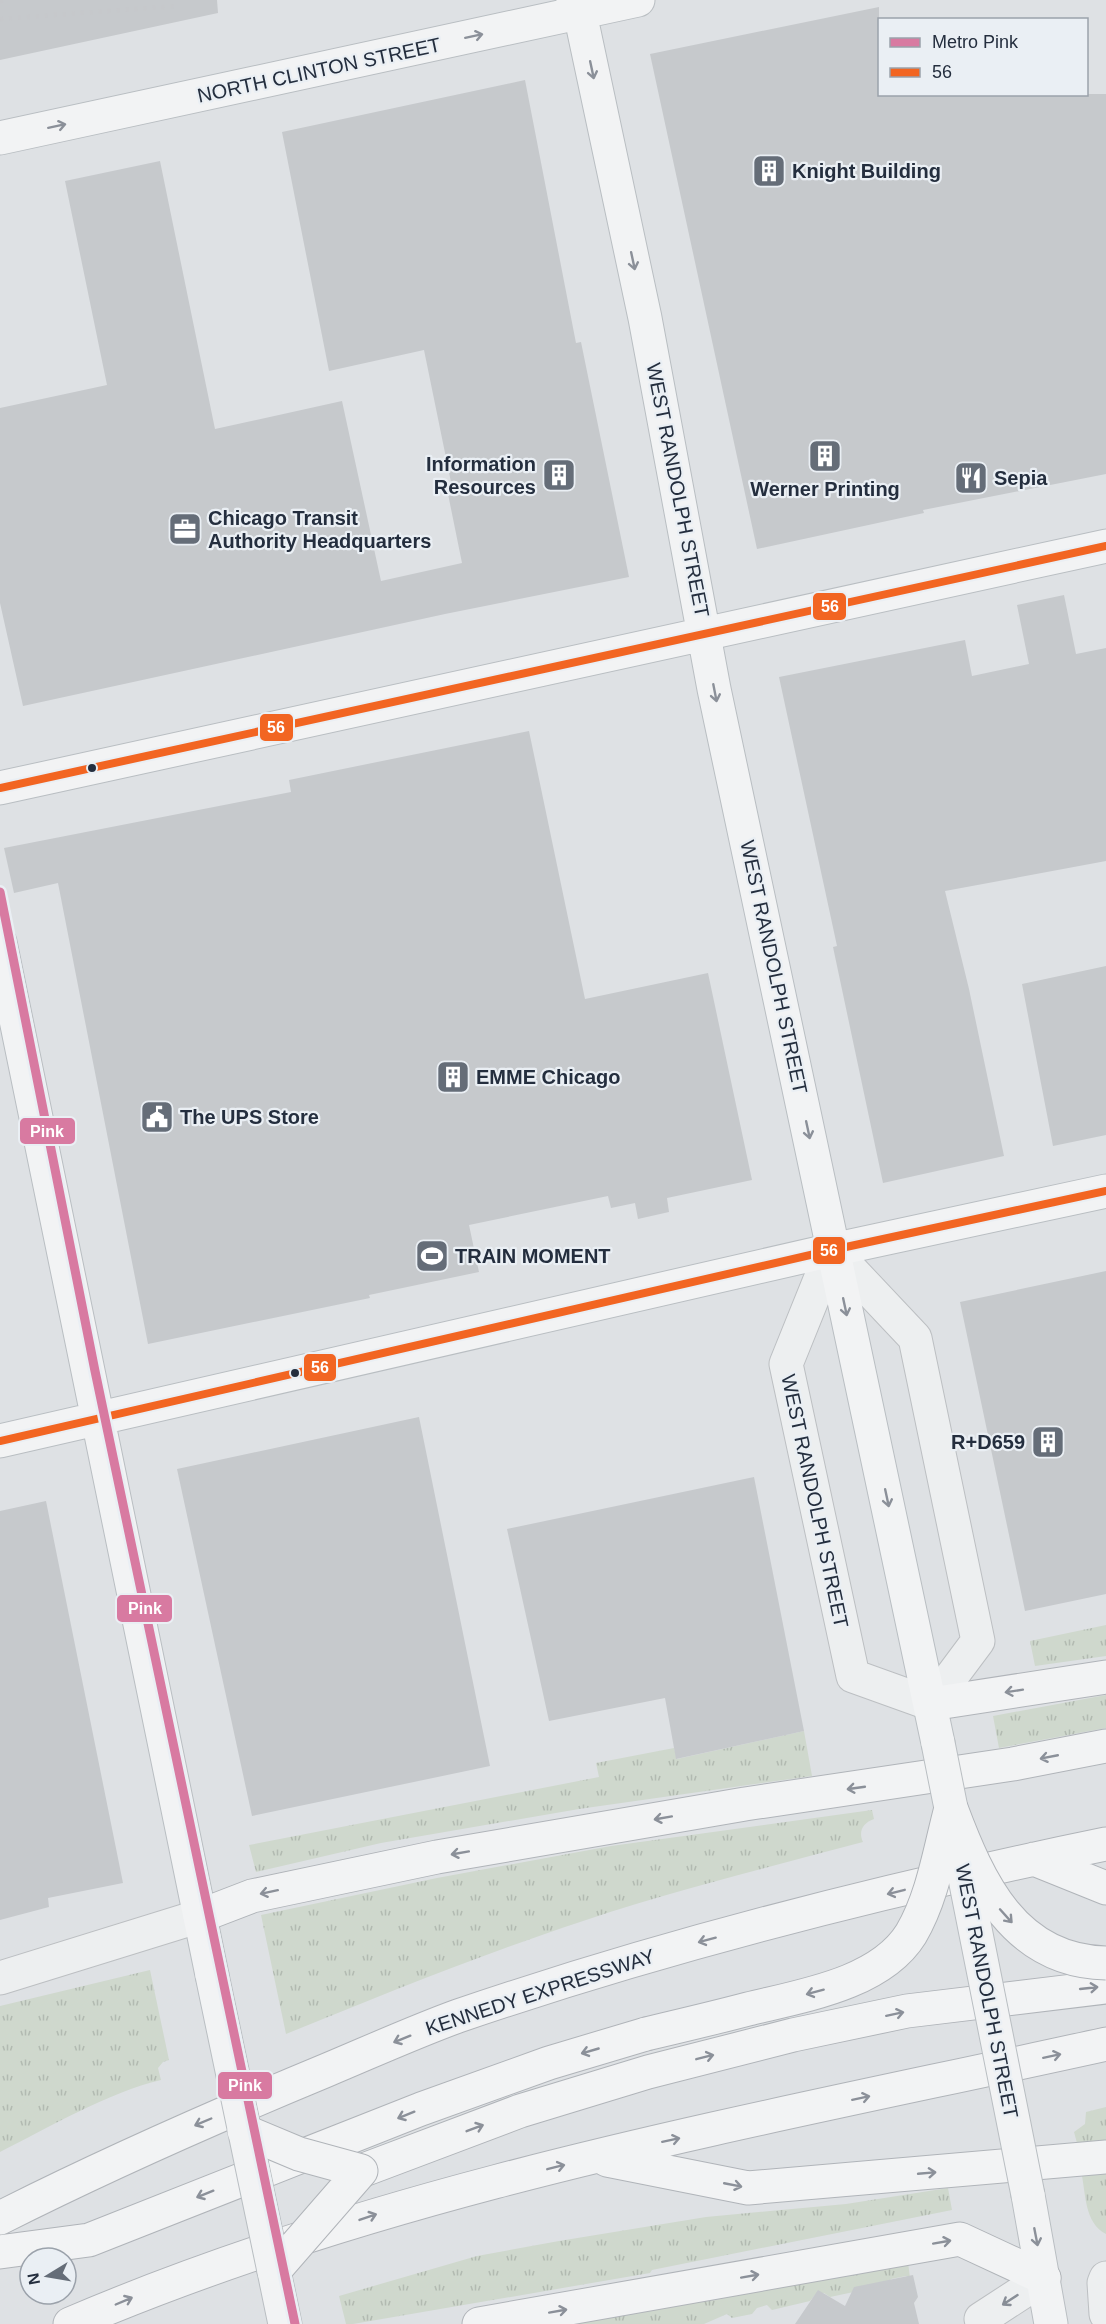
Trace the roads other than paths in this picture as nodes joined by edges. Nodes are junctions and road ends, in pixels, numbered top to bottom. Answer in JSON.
{"nodes":[{"id":1,"x":638,"y":0,"type":"edge"},
{"id":2,"x":578,"y":4,"type":"edge"},
{"id":3,"x":0,"y":138,"type":"edge"},
{"id":4,"x":1106,"y":546,"type":"edge"},
{"id":5,"x":705,"y":635,"type":"junction"},
{"id":6,"x":0,"y":788,"type":"edge"},
{"id":7,"x":0,"y":942,"type":"edge"},
{"id":8,"x":1106,"y":1191,"type":"edge"},
{"id":9,"x":832,"y":1250,"type":"junction"},
{"id":10,"x":96,"y":1419,"type":"junction"},
{"id":11,"x":0,"y":1441,"type":"edge"},
{"id":12,"x":1106,"y":1677,"type":"edge"},
{"id":13,"x":931,"y":1704,"type":"junction"},
{"id":14,"x":1106,"y":1746,"type":"edge"},
{"id":15,"x":951,"y":1808,"type":"junction"},
{"id":16,"x":1106,"y":1844,"type":"edge"},
{"id":17,"x":1035,"y":1859,"type":"junction"},
{"id":18,"x":1106,"y":1888,"type":"edge"},
{"id":19,"x":200,"y":1916,"type":"junction"},
{"id":20,"x":1106,"y":1963,"type":"edge"},
{"id":21,"x":0,"y":1978,"type":"edge"},
{"id":22,"x":1106,"y":1987,"type":"edge"},
{"id":23,"x":1106,"y":2044,"type":"edge"},
{"id":24,"x":244,"y":2131,"type":"junction"},
{"id":25,"x":593,"y":2157,"type":"junction"},
{"id":26,"x":1106,"y":2157,"type":"edge"},
{"id":27,"x":361,"y":2171,"type":"junction"},
{"id":28,"x":0,"y":2218,"type":"edge"},
{"id":29,"x":0,"y":2252,"type":"edge"},
{"id":30,"x":273,"y":2271,"type":"junction"},
{"id":31,"x":1044,"y":2278,"type":"junction"},
{"id":32,"x":1106,"y":2278,"type":"edge"},
{"id":33,"x":1106,"y":2314,"type":"edge"},
{"id":34,"x":70,"y":2324,"type":"edge"},
{"id":35,"x":285,"y":2324,"type":"edge"},
{"id":36,"x":479,"y":2324,"type":"edge"},
{"id":37,"x":983,"y":2324,"type":"edge"},
{"id":38,"x":1051,"y":2324,"type":"edge"}],
"edges":[{"from":1,"to":2,"type":"main road","name":"NORTH CLINTON STREET"},
{"from":3,"to":2,"type":"main road","name":"NORTH CLINTON STREET","one_way":true},
{"from":2,"to":5,"type":"main road","name":"WEST RANDOLPH STREET","one_way":true},
{"from":4,"to":5,"type":"main road"},
{"from":5,"to":6,"type":"main road"},
{"from":5,"to":9,"type":"main road","name":"WEST RANDOLPH STREET","one_way":true},
{"from":7,"to":10,"type":"main road"},
{"from":8,"to":9,"type":"main road"},
{"from":9,"to":10,"type":"main road"},
{"from":9,"to":13,"type":"main road","name":"WEST RANDOLPH STREET","one_way":true},
{"from":9,"to":13,"type":"street"},
{"from":9,"to":13,"type":"street","name":"WEST RANDOLPH STREET"},
{"from":10,"to":11,"type":"main road"},
{"from":10,"to":19,"type":"main road"},
{"from":12,"to":13,"type":"main road","one_way":true},
{"from":13,"to":15,"type":"main road","name":"WEST RANDOLPH STREET","bridge":true},
{"from":14,"to":19,"type":"main road","one_way":true},
{"from":15,"to":20,"type":"main road","one_way":true,"bridge":true},
{"from":15,"to":29,"type":"main road","one_way":true,"bridge":true},
{"from":15,"to":31,"type":"main road","name":"WEST RANDOLPH STREET","one_way":true,"bridge":true},
{"from":16,"to":17,"type":"main road","name":"KENNEDY EXPRESSWAY"},
{"from":17,"to":18,"type":"main road"},
{"from":17,"to":28,"type":"main road","name":"KENNEDY EXPRESSWAY","one_way":true},
{"from":19,"to":21,"type":"street"},
{"from":19,"to":24,"type":"main road","bridge":true},
{"from":27,"to":22,"type":"main road","one_way":true},
{"from":25,"to":23,"type":"main road","one_way":true},
{"from":24,"to":27,"type":"main road","bridge":true},
{"from":24,"to":30,"type":"main road","bridge":true},
{"from":25,"to":26,"type":"main road","one_way":true},
{"from":34,"to":25,"type":"main road","one_way":true},
{"from":27,"to":30,"type":"main road","bridge":true},
{"from":30,"to":35,"type":"main road"},
{"from":36,"to":31,"type":"main road","one_way":true},
{"from":31,"to":37,"type":"street","one_way":true},
{"from":31,"to":38,"type":"main road","name":"WEST RANDOLPH STREET"},
{"from":32,"to":33,"type":"street"}]}
